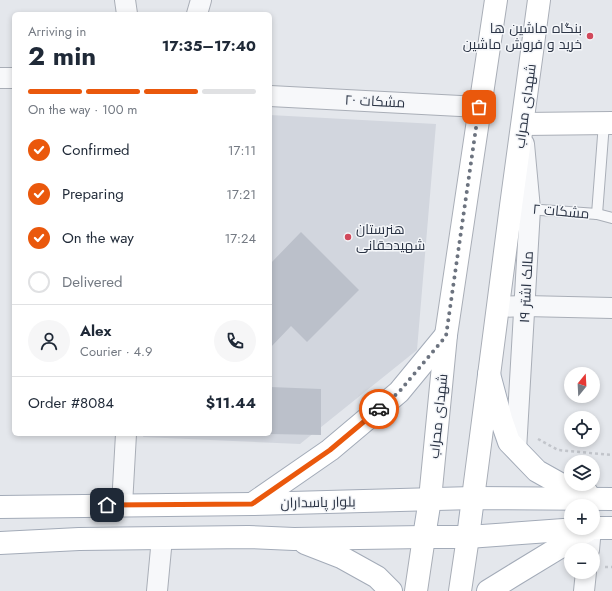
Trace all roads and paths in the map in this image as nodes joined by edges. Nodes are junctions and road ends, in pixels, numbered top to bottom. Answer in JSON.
{"nodes":[{"id":1,"x":125,"y":0,"type":"edge"},
{"id":2,"x":201,"y":0,"type":"edge"},
{"id":3,"x":496,"y":0,"type":"edge"},
{"id":4,"x":539,"y":0,"type":"edge"},
{"id":5,"x":127,"y":12,"type":"edge"},
{"id":6,"x":198,"y":12,"type":"edge"},
{"id":7,"x":0,"y":78,"type":"edge"},
{"id":8,"x":12,"y":78,"type":"edge"},
{"id":9,"x":272,"y":96,"type":"edge"},
{"id":10,"x":479,"y":107,"type":"junction"},
{"id":11,"x":608,"y":123,"type":"edge"},
{"id":12,"x":523,"y":124,"type":"junction"},
{"id":13,"x":520,"y":208,"type":"junction"},
{"id":14,"x":596,"y":214,"type":"junction"},
{"id":15,"x":612,"y":218,"type":"edge"},
{"id":16,"x":525,"y":306,"type":"junction"},
{"id":17,"x":498,"y":307,"type":"junction"},
{"id":18,"x":612,"y":308,"type":"edge"},
{"id":19,"x":446,"y":336,"type":"junction"},
{"id":20,"x":490,"y":374,"type":"junction"},
{"id":21,"x":126,"y":436,"type":"edge"},
{"id":22,"x":517,"y":439,"type":"junction"},
{"id":23,"x":612,"y":455,"type":"edge"},
{"id":24,"x":473,"y":498,"type":"junction"},
{"id":25,"x":430,"y":499,"type":"junction"},
{"id":26,"x":608,"y":499,"type":"edge"},
{"id":27,"x":252,"y":504,"type":"junction"},
{"id":28,"x":122,"y":505,"type":"junction"},
{"id":29,"x":0,"y":507,"type":"edge"},
{"id":30,"x":600,"y":528,"type":"edge"},
{"id":31,"x":612,"y":528,"type":"edge"},
{"id":32,"x":564,"y":530,"type":"edge"},
{"id":33,"x":580,"y":535,"type":"edge"},
{"id":34,"x":424,"y":537,"type":"junction"},
{"id":35,"x":468,"y":537,"type":"junction"},
{"id":36,"x":162,"y":538,"type":"junction"},
{"id":37,"x":294,"y":539,"type":"junction"},
{"id":38,"x":0,"y":543,"type":"edge"},
{"id":39,"x":585,"y":579,"type":"edge"},
{"id":40,"x":157,"y":591,"type":"edge"},
{"id":41,"x":391,"y":591,"type":"edge"},
{"id":42,"x":416,"y":591,"type":"edge"},
{"id":43,"x":460,"y":591,"type":"edge"},
{"id":44,"x":488,"y":591,"type":"edge"},
{"id":45,"x":584,"y":591,"type":"edge"}],
"edges":[{"from":1,"to":5,"type":"street"},
{"from":2,"to":6,"type":"street"},
{"from":3,"to":10,"type":"main road","name":"شهدای محراب"},
{"from":4,"to":12,"type":"main road","name":"شهدای محراب"},
{"from":7,"to":8,"type":"street"},
{"from":9,"to":10,"type":"street","name":"مشکات ۲۰"},
{"from":10,"to":19,"type":"main road","name":"شهدای محراب"},
{"from":11,"to":12,"type":"main road"},
{"from":11,"to":14,"type":"lane"},
{"from":12,"to":13,"type":"main road","name":"شهدای محراب"},
{"from":13,"to":14,"type":"lane","name":"مشکات ۲"},
{"from":13,"to":16,"type":"street","name":"مالک اشتر ۱۹"},
{"from":13,"to":17,"type":"main road","name":"شهدای محراب"},
{"from":14,"to":15,"type":"lane","name":"مشکات ۲"},
{"from":16,"to":17,"type":"street"},
{"from":16,"to":18,"type":"street"},
{"from":16,"to":22,"type":"street","name":"مالک اشتر ۱۹"},
{"from":17,"to":20,"type":"main road","name":"شهدای محراب"},
{"from":19,"to":25,"type":"main road","name":"شهدای محراب"},
{"from":19,"to":27,"type":"main road"},
{"from":20,"to":22,"type":"main road"},
{"from":20,"to":24,"type":"main road","name":"شهدای محراب"},
{"from":21,"to":28,"type":"street"},
{"from":22,"to":23,"type":"path"},
{"from":22,"to":26,"type":"main road"},
{"from":24,"to":25,"type":"main road","name":"بلوار پاسداران"},
{"from":24,"to":26,"type":"main road","name":"بلوار پاسداران"},
{"from":24,"to":35,"type":"main road","name":"شهدای محراب"},
{"from":25,"to":27,"type":"main road","name":"بلوار پاسداران"},
{"from":25,"to":34,"type":"main road","name":"شهدای محراب"},
{"from":27,"to":28,"type":"main road","name":"بلوار پاسداران"},
{"from":28,"to":29,"type":"main road","name":"بلوار پاسداران"},
{"from":30,"to":31,"type":"main road"},
{"from":32,"to":35,"type":"main road"},
{"from":33,"to":44,"type":"main road"},
{"from":34,"to":35,"type":"main road"},
{"from":34,"to":37,"type":"main road"},
{"from":34,"to":42,"type":"main road","name":"شهدای محراب"},
{"from":35,"to":43,"type":"main road","name":"شهدای محراب"},
{"from":36,"to":37,"type":"main road"},
{"from":36,"to":38,"type":"main road"},
{"from":36,"to":40,"type":"street"},
{"from":37,"to":41,"type":"main road"},
{"from":39,"to":45,"type":"street"}]}
